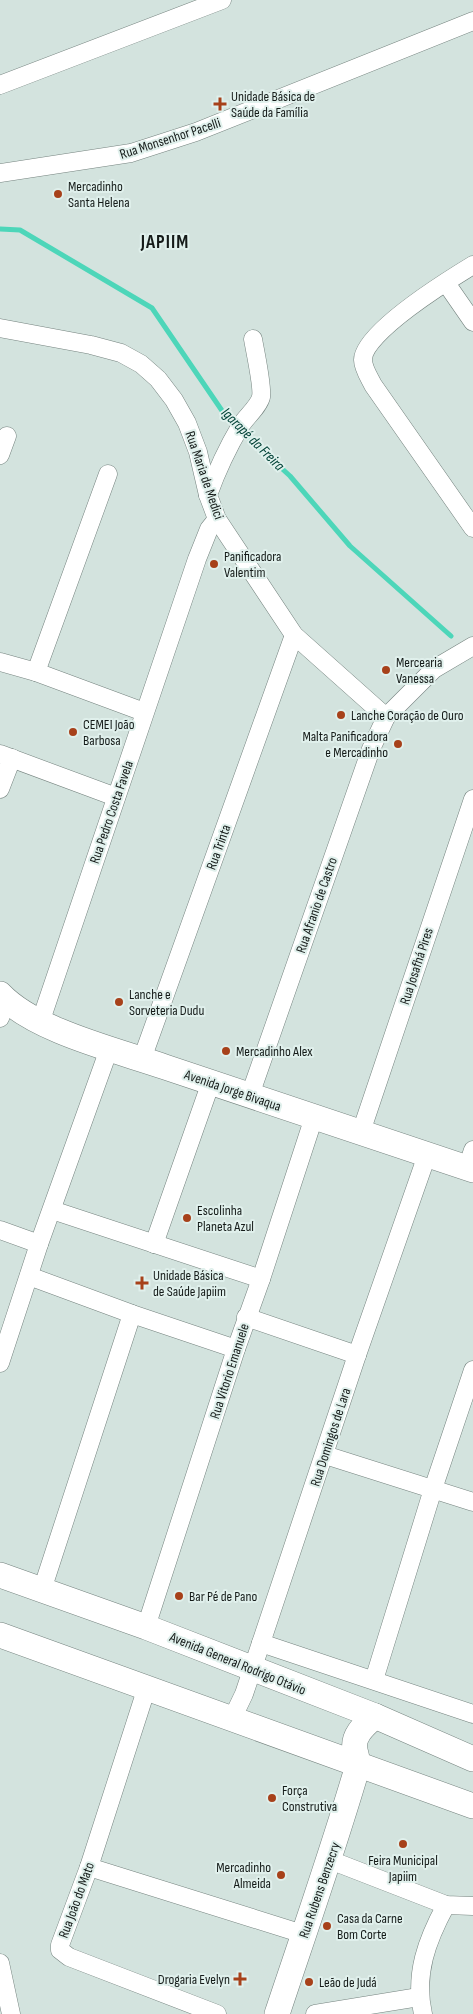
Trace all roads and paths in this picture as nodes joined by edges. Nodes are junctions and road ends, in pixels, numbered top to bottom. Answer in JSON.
{"nodes":[{"id":1,"x":222,"y":0,"type":"edge"},
{"id":2,"x":473,"y":21,"type":"edge"},
{"id":3,"x":0,"y":85,"type":"edge"},
{"id":4,"x":0,"y":173,"type":"edge"},
{"id":5,"x":473,"y":266,"type":"edge"},
{"id":6,"x":446,"y":283,"type":"junction"},
{"id":7,"x":473,"y":322,"type":"edge"},
{"id":8,"x":0,"y":328,"type":"edge"},
{"id":9,"x":253,"y":339,"type":"dead end"},
{"id":10,"x":7,"y":436,"type":"dead end"},
{"id":11,"x":0,"y":455,"type":"edge"},
{"id":12,"x":108,"y":474,"type":"dead end"},
{"id":13,"x":208,"y":495,"type":"junction"},
{"id":14,"x":217,"y":519,"type":"junction"},
{"id":15,"x":473,"y":528,"type":"edge"},
{"id":16,"x":294,"y":635,"type":"junction"},
{"id":17,"x":473,"y":646,"type":"edge"},
{"id":18,"x":0,"y":662,"type":"edge"},
{"id":19,"x":36,"y":672,"type":"junction"},
{"id":20,"x":144,"y":712,"type":"junction"},
{"id":21,"x":386,"y":717,"type":"junction"},
{"id":22,"x":6,"y":756,"type":"edge"},
{"id":23,"x":0,"y":789,"type":"edge"},
{"id":24,"x":116,"y":797,"type":"junction"},
{"id":25,"x":473,"y":799,"type":"edge"},
{"id":26,"x":2,"y":1004,"type":"edge"},
{"id":27,"x":40,"y":1022,"type":"junction"},
{"id":28,"x":109,"y":1049,"type":"junction"},
{"id":29,"x":142,"y":1059,"type":"junction"},
{"id":30,"x":211,"y":1082,"type":"junction"},
{"id":31,"x":250,"y":1096,"type":"junction"},
{"id":32,"x":314,"y":1117,"type":"junction"},
{"id":33,"x":361,"y":1132,"type":"junction"},
{"id":34,"x":428,"y":1155,"type":"junction"},
{"id":35,"x":471,"y":1162,"type":"edge"},
{"id":36,"x":52,"y":1210,"type":"junction"},
{"id":37,"x":0,"y":1230,"type":"edge"},
{"id":38,"x":39,"y":1244,"type":"junction"},
{"id":39,"x":154,"y":1244,"type":"junction"},
{"id":40,"x":29,"y":1276,"type":"junction"},
{"id":41,"x":261,"y":1279,"type":"junction"},
{"id":42,"x":132,"y":1314,"type":"junction"},
{"id":43,"x":246,"y":1317,"type":"junction"},
{"id":44,"x":236,"y":1349,"type":"junction"},
{"id":45,"x":357,"y":1355,"type":"junction"},
{"id":46,"x":0,"y":1363,"type":"edge"},
{"id":47,"x":473,"y":1370,"type":"edge"},
{"id":48,"x":325,"y":1455,"type":"junction"},
{"id":49,"x":433,"y":1489,"type":"junction"},
{"id":50,"x":473,"y":1502,"type":"edge"},
{"id":51,"x":0,"y":1575,"type":"edge"},
{"id":52,"x":42,"y":1590,"type":"junction"},
{"id":53,"x":146,"y":1627,"type":"junction"},
{"id":54,"x":0,"y":1635,"type":"edge"},
{"id":55,"x":261,"y":1643,"type":"junction"},
{"id":56,"x":253,"y":1670,"type":"junction"},
{"id":57,"x":374,"y":1680,"type":"junction"},
{"id":58,"x":147,"y":1687,"type":"junction"},
{"id":59,"x":473,"y":1714,"type":"edge"},
{"id":60,"x":375,"y":1716,"type":"junction"},
{"id":61,"x":232,"y":1720,"type":"junction"},
{"id":62,"x":473,"y":1759,"type":"edge"},
{"id":63,"x":358,"y":1765,"type":"junction"},
{"id":64,"x":473,"y":1806,"type":"edge"},
{"id":65,"x":330,"y":1860,"type":"junction"},
{"id":66,"x":89,"y":1867,"type":"junction"},
{"id":67,"x":446,"y":1905,"type":"junction"},
{"id":68,"x":473,"y":1906,"type":"edge"},
{"id":69,"x":304,"y":1934,"type":"junction"},
{"id":70,"x":0,"y":1963,"type":"edge"},
{"id":71,"x":421,"y":2006,"type":"edge"},
{"id":72,"x":11,"y":2014,"type":"edge"},
{"id":73,"x":217,"y":2014,"type":"edge"},
{"id":74,"x":277,"y":2014,"type":"edge"},
{"id":75,"x":315,"y":2014,"type":"edge"}],
"edges":[{"from":1,"to":3,"type":"street"},
{"from":2,"to":4,"type":"street","name":"Rua Monsenhor Pacelli"},
{"from":5,"to":6,"type":"street"},
{"from":6,"to":7,"type":"street"},
{"from":6,"to":15,"type":"street"},
{"from":8,"to":13,"type":"street","name":"Rua Maria de Medici"},
{"from":9,"to":13,"type":"street"},
{"from":10,"to":11,"type":"street"},
{"from":12,"to":19,"type":"street"},
{"from":13,"to":14,"type":"street","name":"Rua Maria de Medici"},
{"from":14,"to":16,"type":"street","name":"Rua Maria de Medici"},
{"from":14,"to":20,"type":"street","name":"Rua Pedro Costa Favela"},
{"from":16,"to":21,"type":"street","name":"Rua Maria de Medici"},
{"from":16,"to":29,"type":"street","name":"Rua Trinta"},
{"from":17,"to":21,"type":"street","name":"Rua Afranio de Castro"},
{"from":18,"to":19,"type":"street"},
{"from":19,"to":20,"type":"street"},
{"from":20,"to":24,"type":"street","name":"Rua Pedro Costa Favela"},
{"from":21,"to":31,"type":"street","name":"Rua Afranio de Castro"},
{"from":22,"to":23,"type":"street"},
{"from":22,"to":24,"type":"street"},
{"from":24,"to":27,"type":"street","name":"Rua Pedro Costa Favela"},
{"from":25,"to":33,"type":"street","name":"Rua Josafhá Pires"},
{"from":26,"to":27,"type":"main road","name":"Avenida Jorge Bivaqua"},
{"from":27,"to":28,"type":"main road","name":"Avenida Jorge Bivaqua"},
{"from":28,"to":29,"type":"main road","name":"Avenida Jorge Bivaqua"},
{"from":28,"to":36,"type":"street"},
{"from":29,"to":30,"type":"main road","name":"Avenida Jorge Bivaqua"},
{"from":30,"to":31,"type":"main road","name":"Avenida Jorge Bivaqua"},
{"from":30,"to":39,"type":"street"},
{"from":31,"to":32,"type":"main road","name":"Avenida Jorge Bivaqua"},
{"from":32,"to":33,"type":"main road","name":"Avenida Jorge Bivaqua"},
{"from":32,"to":41,"type":"street","name":"Rua Vitorio Emanuele"},
{"from":33,"to":34,"type":"main road","name":"Avenida Jorge Bivaqua"},
{"from":34,"to":35,"type":"main road","name":"Avenida Jorge Bivaqua"},
{"from":34,"to":45,"type":"street","name":"Rua Domingos de Lara"},
{"from":36,"to":38,"type":"street"},
{"from":36,"to":39,"type":"street"},
{"from":37,"to":38,"type":"street"},
{"from":38,"to":40,"type":"street"},
{"from":39,"to":41,"type":"street"},
{"from":40,"to":42,"type":"street"},
{"from":40,"to":46,"type":"street"},
{"from":41,"to":43,"type":"street","name":"Rua Vitorio Emanuele"},
{"from":42,"to":44,"type":"street"},
{"from":42,"to":52,"type":"street"},
{"from":43,"to":44,"type":"street","name":"Rua Vitorio Emanuele"},
{"from":43,"to":45,"type":"street"},
{"from":44,"to":53,"type":"street","name":"Rua Vitorio Emanuele"},
{"from":45,"to":48,"type":"street","name":"Rua Domingos de Lara"},
{"from":47,"to":49,"type":"street"},
{"from":48,"to":49,"type":"street"},
{"from":48,"to":55,"type":"street","name":"Rua Domingos de Lara"},
{"from":49,"to":50,"type":"street"},
{"from":49,"to":57,"type":"street"},
{"from":51,"to":52,"type":"main road","name":"Avenida General Rodrigo Otávio"},
{"from":52,"to":53,"type":"main road","name":"Avenida General Rodrigo Otávio"},
{"from":53,"to":56,"type":"main road","name":"Avenida General Rodrigo Otávio"},
{"from":54,"to":58,"type":"main road"},
{"from":55,"to":56,"type":"street","name":"Rua Domingos de Lara"},
{"from":55,"to":57,"type":"street"},
{"from":56,"to":60,"type":"main road","name":"Avenida General Rodrigo Otávio"},
{"from":56,"to":61,"type":"street","name":"Rua Domingos de Lara"},
{"from":57,"to":59,"type":"street"},
{"from":58,"to":61,"type":"main road"},
{"from":58,"to":66,"type":"street","name":"Rua João do Mato"},
{"from":60,"to":62,"type":"main road","name":"Avenida General Rodrigo Otávio"},
{"from":60,"to":63,"type":"main road"},
{"from":61,"to":63,"type":"main road"},
{"from":63,"to":64,"type":"main road"},
{"from":63,"to":65,"type":"main road","name":"Rua Rubens Benzecry"},
{"from":65,"to":67,"type":"street"},
{"from":65,"to":69,"type":"main road","name":"Rua Rubens Benzecry"},
{"from":66,"to":69,"type":"street"},
{"from":66,"to":73,"type":"street","name":"Rua João do Mato"},
{"from":67,"to":68,"type":"street"},
{"from":67,"to":71,"type":"street"},
{"from":69,"to":74,"type":"main road","name":"Rua Rubens Benzecry"},
{"from":70,"to":72,"type":"street"},
{"from":71,"to":75,"type":"street"}]}
